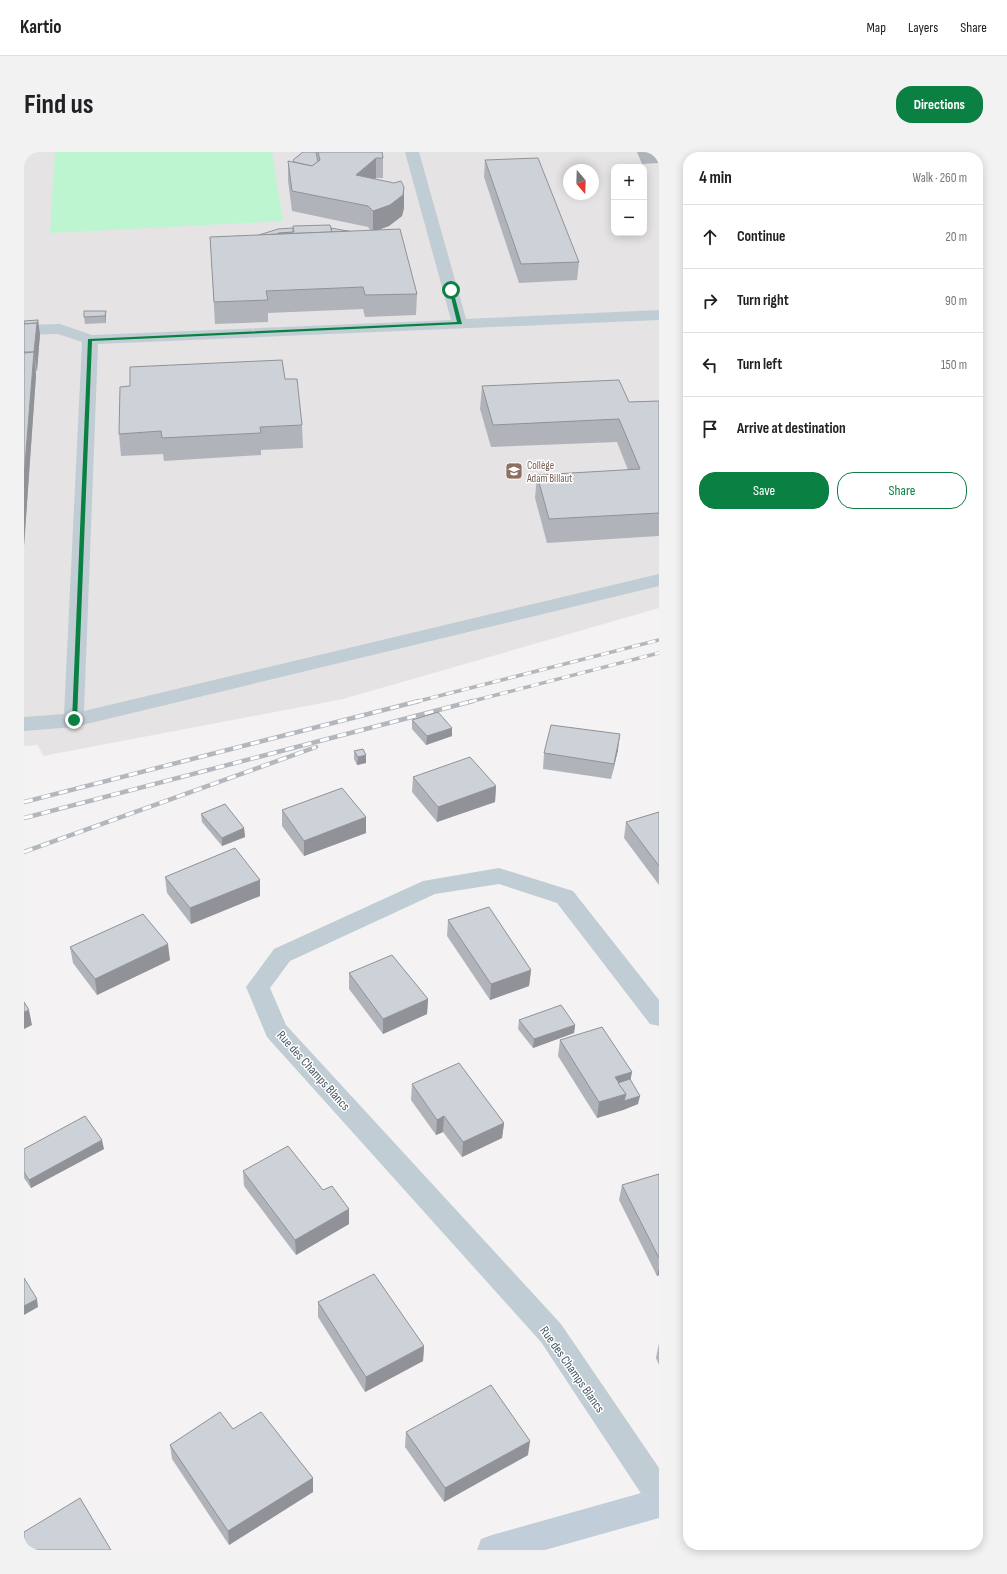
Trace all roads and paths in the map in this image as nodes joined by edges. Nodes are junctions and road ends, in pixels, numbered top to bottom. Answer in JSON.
{"nodes":[{"id":1,"x":412,"y":152,"type":"edge"},
{"id":2,"x":659,"y":315,"type":"edge"},
{"id":3,"x":460,"y":323,"type":"junction"},
{"id":4,"x":24,"y":330,"type":"edge"},
{"id":5,"x":90,"y":340,"type":"junction"},
{"id":6,"x":659,"y":580,"type":"edge"},
{"id":7,"x":74,"y":720,"type":"junction"},
{"id":8,"x":24,"y":724,"type":"edge"},
{"id":9,"x":659,"y":1017,"type":"edge"},
{"id":10,"x":659,"y":1494,"type":"edge"},
{"id":11,"x":659,"y":1503,"type":"edge"},
{"id":12,"x":492,"y":1550,"type":"edge"}],
"edges":[{"from":1,"to":3,"type":"street"},
{"from":2,"to":3,"type":"street"},
{"from":3,"to":5,"type":"street"},
{"from":4,"to":5,"type":"street"},
{"from":5,"to":7,"type":"street"},
{"from":6,"to":7,"type":"street"},
{"from":7,"to":8,"type":"street"},
{"from":9,"to":10,"type":"street","name":"Rue des Champs Blancs"},
{"from":11,"to":12,"type":"street"}]}
